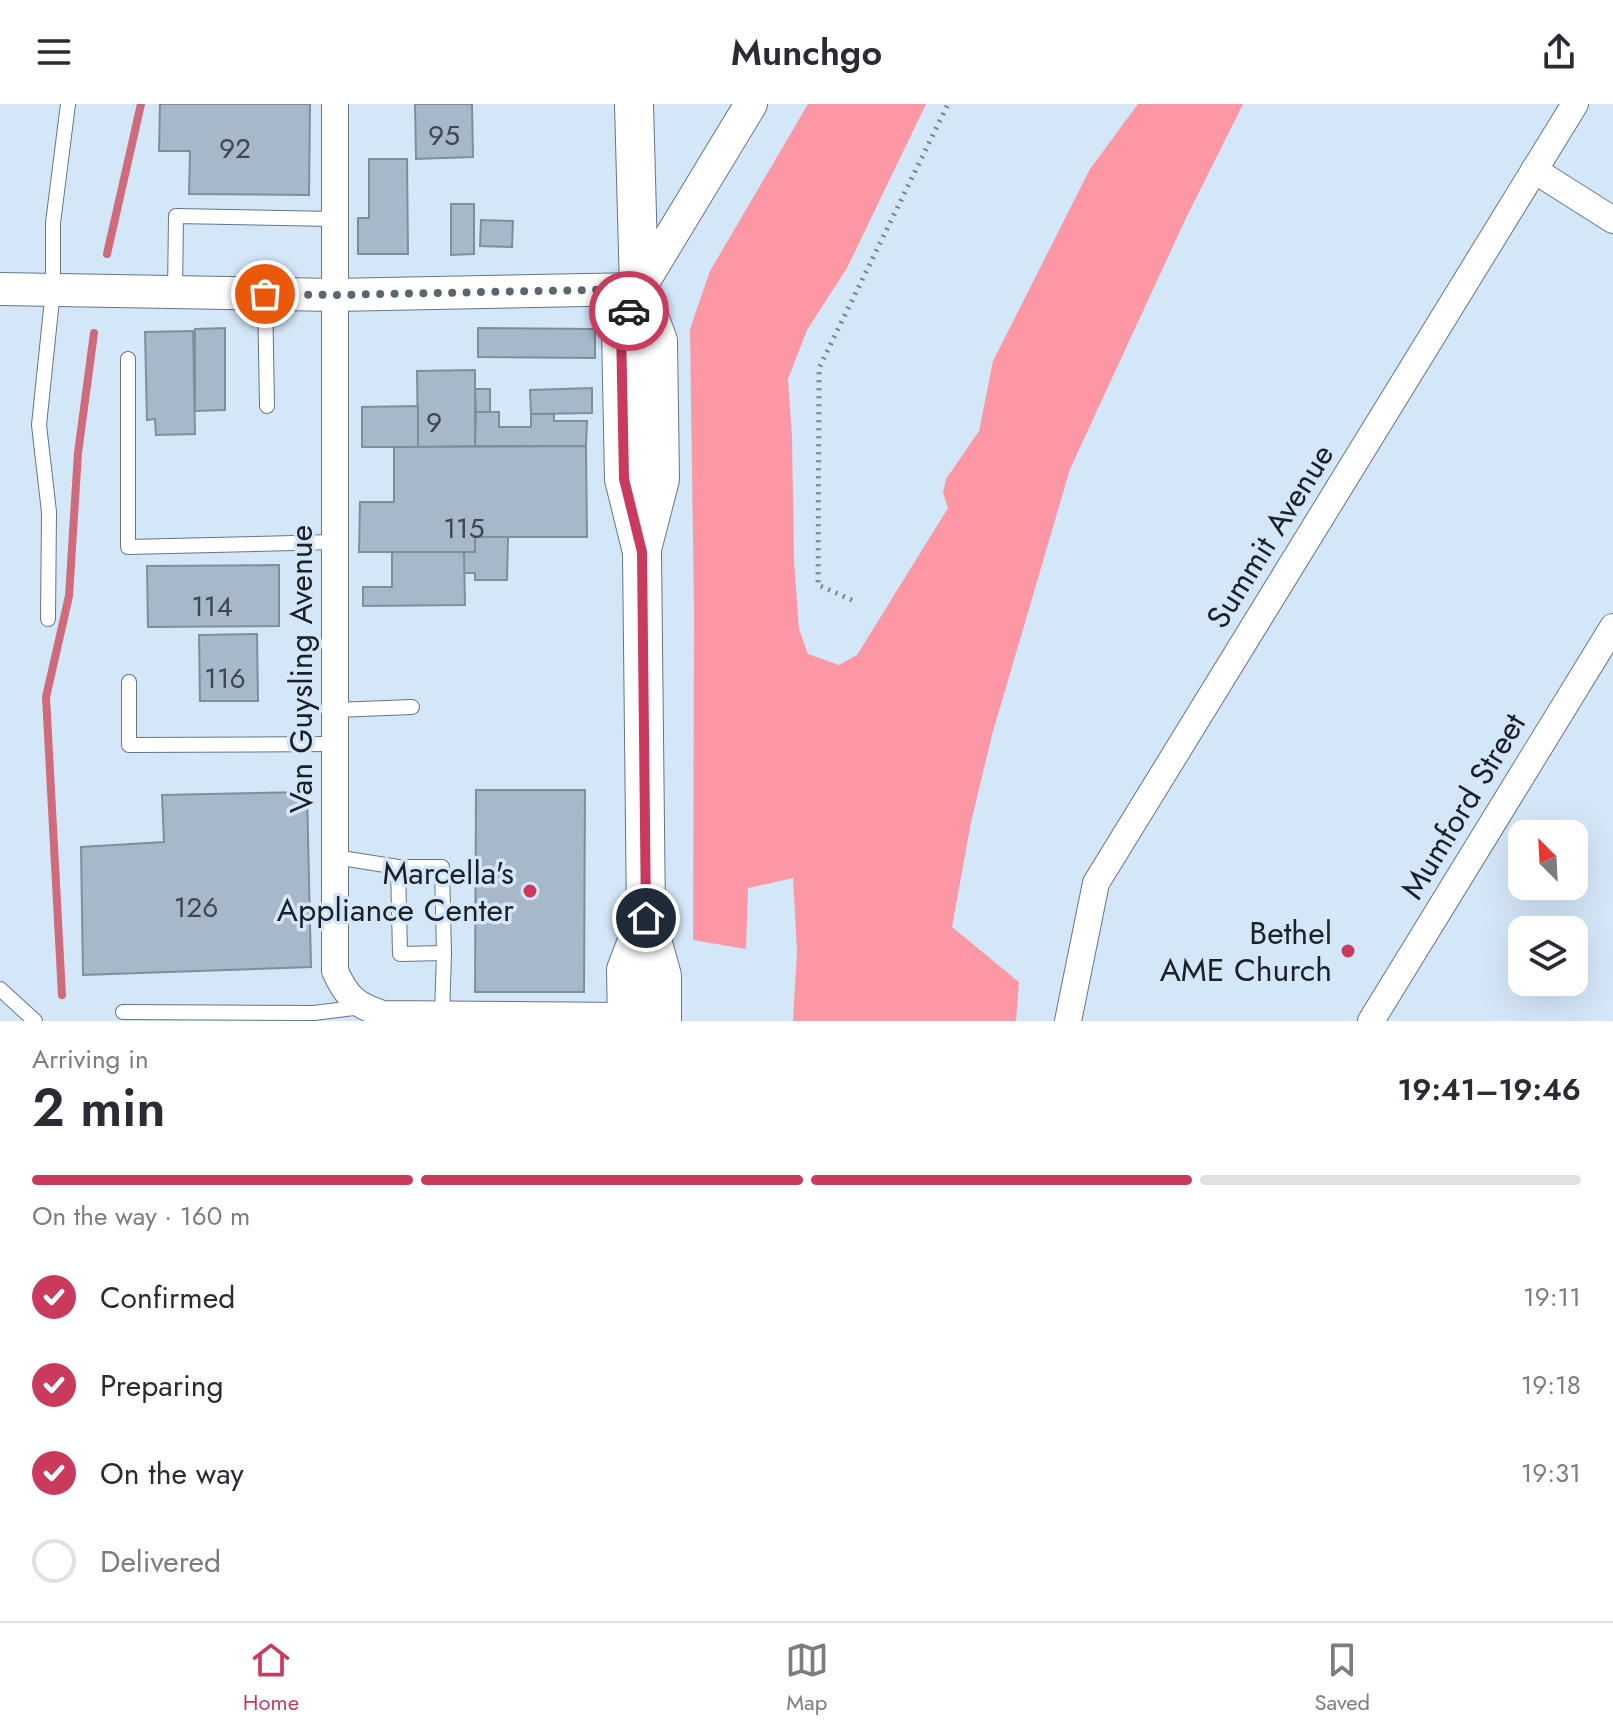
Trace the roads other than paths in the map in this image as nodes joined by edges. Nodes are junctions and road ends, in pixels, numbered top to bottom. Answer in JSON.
{"nodes":[{"id":1,"x":68,"y":104,"type":"edge"},
{"id":2,"x":335,"y":104,"type":"edge"},
{"id":3,"x":634,"y":104,"type":"edge"},
{"id":4,"x":751,"y":104,"type":"edge"},
{"id":5,"x":1575,"y":104,"type":"edge"},
{"id":6,"x":1534,"y":170,"type":"junction"},
{"id":7,"x":334,"y":219,"type":"junction"},
{"id":8,"x":1613,"y":220,"type":"edge"},
{"id":9,"x":0,"y":289,"type":"edge"},
{"id":10,"x":639,"y":289,"type":"junction"},
{"id":11,"x":53,"y":290,"type":"junction"},
{"id":12,"x":175,"y":292,"type":"junction"},
{"id":13,"x":265,"y":294,"type":"junction"},
{"id":14,"x":334,"y":295,"type":"junction"},
{"id":15,"x":128,"y":359,"type":"dead end"},
{"id":16,"x":267,"y":406,"type":"dead end"},
{"id":17,"x":334,"y":542,"type":"junction"},
{"id":18,"x":48,"y":619,"type":"dead end"},
{"id":19,"x":1613,"y":627,"type":"edge"},
{"id":20,"x":129,"y":682,"type":"dead end"},
{"id":21,"x":412,"y":707,"type":"dead end"},
{"id":22,"x":335,"y":710,"type":"junction"},
{"id":23,"x":335,"y":744,"type":"junction"},
{"id":24,"x":335,"y":857,"type":"junction"},
{"id":25,"x":398,"y":867,"type":"junction"},
{"id":26,"x":444,"y":953,"type":"junction"},
{"id":27,"x":0,"y":989,"type":"edge"},
{"id":28,"x":362,"y":1007,"type":"junction"},
{"id":29,"x":123,"y":1012,"type":"dead end"},
{"id":30,"x":442,"y":1015,"type":"junction"},
{"id":31,"x":321,"y":1016,"type":"edge"},
{"id":32,"x":401,"y":1017,"type":"edge"},
{"id":33,"x":639,"y":1019,"type":"edge"},
{"id":34,"x":35,"y":1021,"type":"edge"},
{"id":35,"x":1068,"y":1021,"type":"edge"},
{"id":36,"x":1371,"y":1021,"type":"edge"}],
"edges":[{"from":1,"to":11,"type":"lane"},
{"from":2,"to":7,"type":"street","name":"Van Guysling Avenue"},
{"from":3,"to":10,"type":"main road"},
{"from":4,"to":10,"type":"street"},
{"from":5,"to":6,"type":"street","name":"Summit Avenue"},
{"from":6,"to":8,"type":"street"},
{"from":6,"to":35,"type":"street","name":"Summit Avenue"},
{"from":7,"to":12,"type":"lane"},
{"from":7,"to":14,"type":"street","name":"Van Guysling Avenue"},
{"from":9,"to":11,"type":"street"},
{"from":10,"to":14,"type":"street"},
{"from":10,"to":33,"type":"main road"},
{"from":11,"to":12,"type":"street"},
{"from":11,"to":18,"type":"lane"},
{"from":12,"to":13,"type":"street"},
{"from":13,"to":14,"type":"street"},
{"from":13,"to":16,"type":"lane"},
{"from":14,"to":17,"type":"street","name":"Van Guysling Avenue"},
{"from":15,"to":17,"type":"lane"},
{"from":17,"to":22,"type":"street","name":"Van Guysling Avenue"},
{"from":19,"to":36,"type":"street","name":"Mumford Street"},
{"from":20,"to":23,"type":"lane"},
{"from":21,"to":22,"type":"lane"},
{"from":22,"to":23,"type":"street","name":"Van Guysling Avenue"},
{"from":23,"to":24,"type":"street","name":"Van Guysling Avenue"},
{"from":24,"to":25,"type":"lane"},
{"from":24,"to":28,"type":"street","name":"Van Guysling Avenue"},
{"from":25,"to":26,"type":"lane"},
{"from":25,"to":26,"type":"lane"},
{"from":26,"to":30,"type":"lane"},
{"from":27,"to":34,"type":"lane"},
{"from":28,"to":31,"type":"lane"},
{"from":28,"to":32,"type":"street"},
{"from":29,"to":31,"type":"lane"},
{"from":30,"to":32,"type":"street"},
{"from":30,"to":33,"type":"street"}]}
